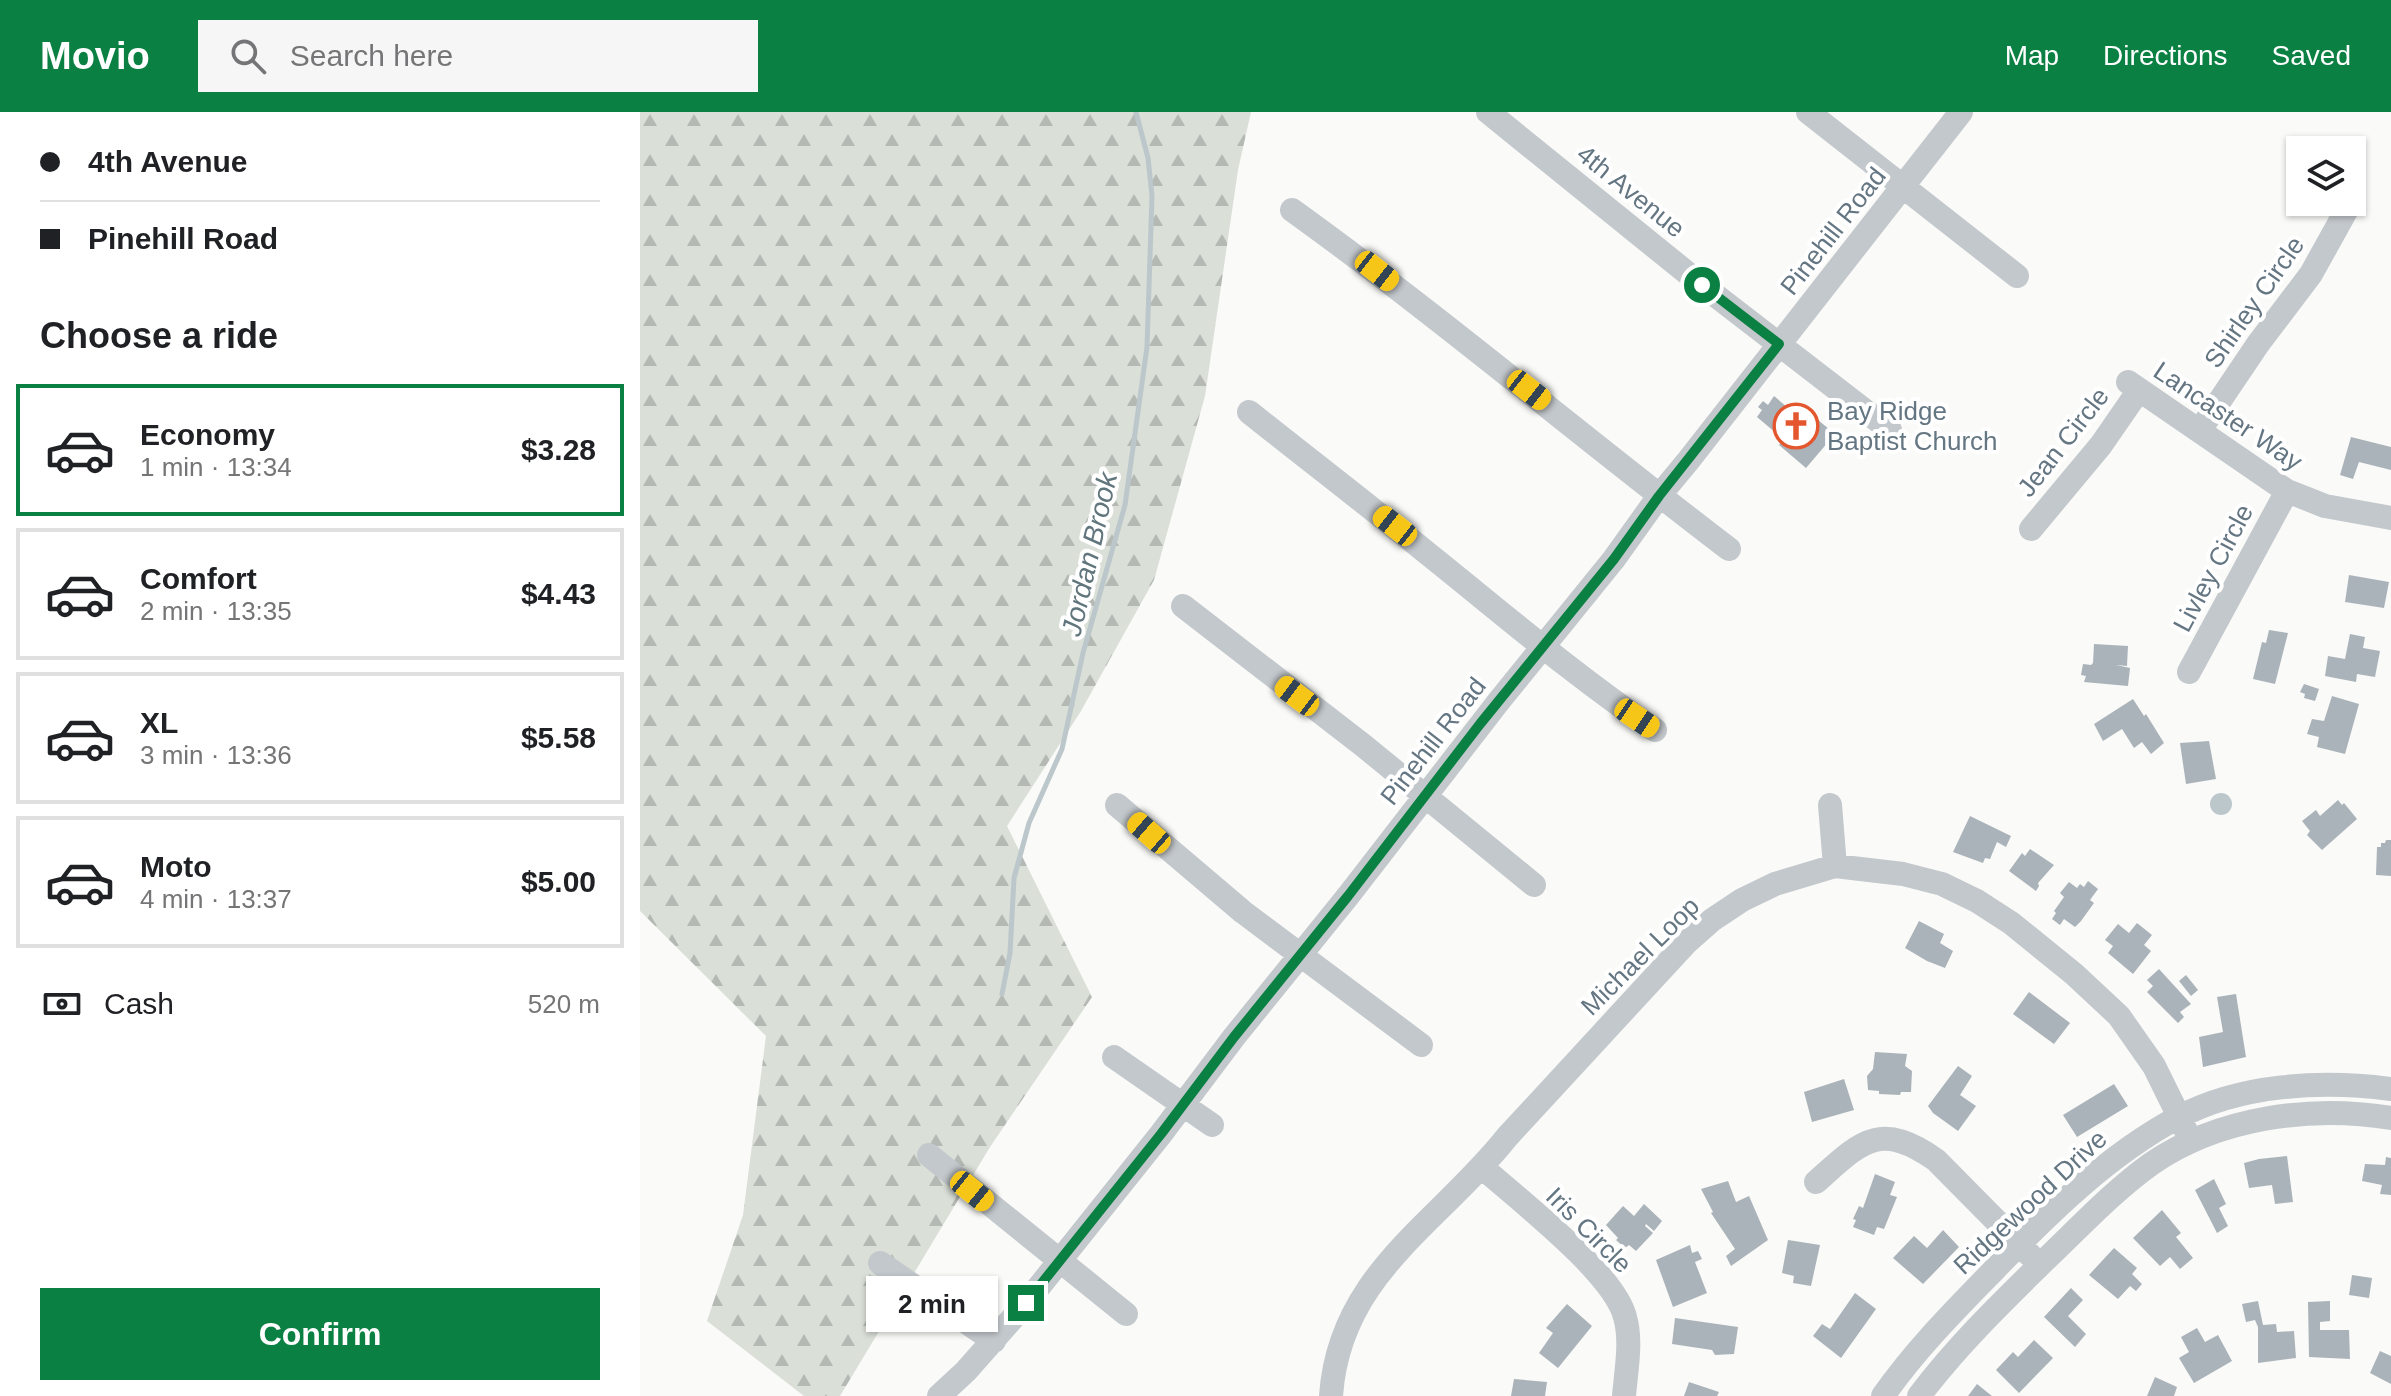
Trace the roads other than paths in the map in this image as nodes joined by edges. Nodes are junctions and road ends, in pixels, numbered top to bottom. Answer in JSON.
{"nodes":[{"id":1,"x":1488,"y":112,"type":"edge"},
{"id":2,"x":1808,"y":112,"type":"edge"},
{"id":3,"x":1961,"y":112,"type":"edge"},
{"id":4,"x":1903,"y":188,"type":"junction"},
{"id":5,"x":1292,"y":210,"type":"dead end"},
{"id":6,"x":2343,"y":216,"type":"edge"},
{"id":7,"x":2017,"y":276,"type":"dead end"},
{"id":8,"x":1779,"y":344,"type":"junction"},
{"id":9,"x":2133,"y":386,"type":"joint"},
{"id":10,"x":1249,"y":412,"type":"dead end"},
{"id":11,"x":1890,"y":430,"type":"dead end"},
{"id":12,"x":2200,"y":430,"type":"junction"},
{"id":13,"x":2287,"y":491,"type":"junction"},
{"id":14,"x":1659,"y":496,"type":"junction"},
{"id":15,"x":2391,"y":518,"type":"edge"},
{"id":16,"x":2031,"y":529,"type":"dead end"},
{"id":17,"x":1729,"y":549,"type":"dead end"},
{"id":18,"x":1183,"y":606,"type":"dead end"},
{"id":19,"x":1543,"y":647,"type":"junction"},
{"id":20,"x":2189,"y":672,"type":"dead end"},
{"id":21,"x":1655,"y":730,"type":"dead end"},
{"id":22,"x":1424,"y":795,"type":"junction"},
{"id":23,"x":1117,"y":805,"type":"dead end"},
{"id":24,"x":1830,"y":805,"type":"dead end"},
{"id":25,"x":1835,"y":866,"type":"junction"},
{"id":26,"x":1534,"y":885,"type":"dead end"},
{"id":27,"x":1301,"y":955,"type":"junction"},
{"id":28,"x":1421,"y":1045,"type":"dead end"},
{"id":29,"x":1114,"y":1057,"type":"dead end"},
{"id":30,"x":2391,"y":1089,"type":"edge"},
{"id":31,"x":1183,"y":1104,"type":"junction"},
{"id":32,"x":2179,"y":1117,"type":"junction"},
{"id":33,"x":2391,"y":1118,"type":"edge"},
{"id":34,"x":1212,"y":1125,"type":"dead end"},
{"id":35,"x":2191,"y":1141,"type":"junction"},
{"id":36,"x":929,"y":1155,"type":"dead end"},
{"id":37,"x":1483,"y":1168,"type":"junction"},
{"id":38,"x":1816,"y":1182,"type":"dead end"},
{"id":39,"x":2019,"y":1244,"type":"junction"},
{"id":40,"x":1059,"y":1262,"type":"junction"},
{"id":41,"x":880,"y":1263,"type":"dead end"},
{"id":42,"x":2040,"y":1265,"type":"junction"},
{"id":43,"x":1126,"y":1314,"type":"dead end"},
{"id":44,"x":994,"y":1341,"type":"junction"},
{"id":45,"x":939,"y":1396,"type":"edge"},
{"id":46,"x":1331,"y":1396,"type":"edge"},
{"id":47,"x":1624,"y":1396,"type":"edge"},
{"id":48,"x":1883,"y":1396,"type":"edge"},
{"id":49,"x":1919,"y":1396,"type":"edge"}],
"edges":[{"from":1,"to":8,"type":"street","name":"4th Avenue"},
{"from":2,"to":4,"type":"street"},
{"from":3,"to":4,"type":"street","name":"Pinehill Road"},
{"from":4,"to":7,"type":"street"},
{"from":4,"to":8,"type":"street","name":"Pinehill Road"},
{"from":5,"to":14,"type":"street"},
{"from":6,"to":12,"type":"street","name":"Shirley Circle"},
{"from":8,"to":11,"type":"street","name":"4th Avenue"},
{"from":8,"to":14,"type":"street","name":"Pinehill Road"},
{"from":9,"to":12,"type":"street","name":"Lancaster Way"},
{"from":9,"to":16,"type":"street","name":"Jean Circle"},
{"from":10,"to":19,"type":"street"},
{"from":12,"to":13,"type":"street","name":"Lancaster Way"},
{"from":13,"to":15,"type":"street","name":"Lancaster Way"},
{"from":13,"to":20,"type":"street","name":"Livley Circle"},
{"from":14,"to":17,"type":"street"},
{"from":14,"to":19,"type":"street","name":"Pinehill Road"},
{"from":18,"to":22,"type":"street"},
{"from":19,"to":21,"type":"street"},
{"from":19,"to":22,"type":"street","name":"Pinehill Road"},
{"from":22,"to":26,"type":"street"},
{"from":22,"to":27,"type":"street","name":"Pinehill Road"},
{"from":23,"to":27,"type":"street"},
{"from":24,"to":25,"type":"street"},
{"from":25,"to":32,"type":"street","name":"Michael Loop"},
{"from":25,"to":37,"type":"street","name":"Michael Loop"},
{"from":27,"to":28,"type":"street"},
{"from":27,"to":31,"type":"street","name":"Pinehill Road"},
{"from":29,"to":31,"type":"street"},
{"from":30,"to":32,"type":"street","name":"Ridgewood Drive"},
{"from":31,"to":34,"type":"street"},
{"from":31,"to":40,"type":"street","name":"Pinehill Road"},
{"from":32,"to":35,"type":"street","name":"Michael Loop"},
{"from":32,"to":39,"type":"street","name":"Ridgewood Drive"},
{"from":33,"to":35,"type":"street","name":"Ridgewood Drive"},
{"from":35,"to":42,"type":"street","name":"Ridgewood Drive"},
{"from":36,"to":40,"type":"street"},
{"from":37,"to":46,"type":"street","name":"Michael Loop"},
{"from":37,"to":47,"type":"street","name":"Iris Circle"},
{"from":38,"to":39,"type":"street"},
{"from":39,"to":42,"type":"street"},
{"from":39,"to":48,"type":"street","name":"Ridgewood Drive"},
{"from":40,"to":43,"type":"street"},
{"from":40,"to":44,"type":"street","name":"Pinehill Road"},
{"from":41,"to":44,"type":"street"},
{"from":42,"to":49,"type":"street","name":"Ridgewood Drive"},
{"from":44,"to":45,"type":"street","name":"Pinehill Road"}]}
